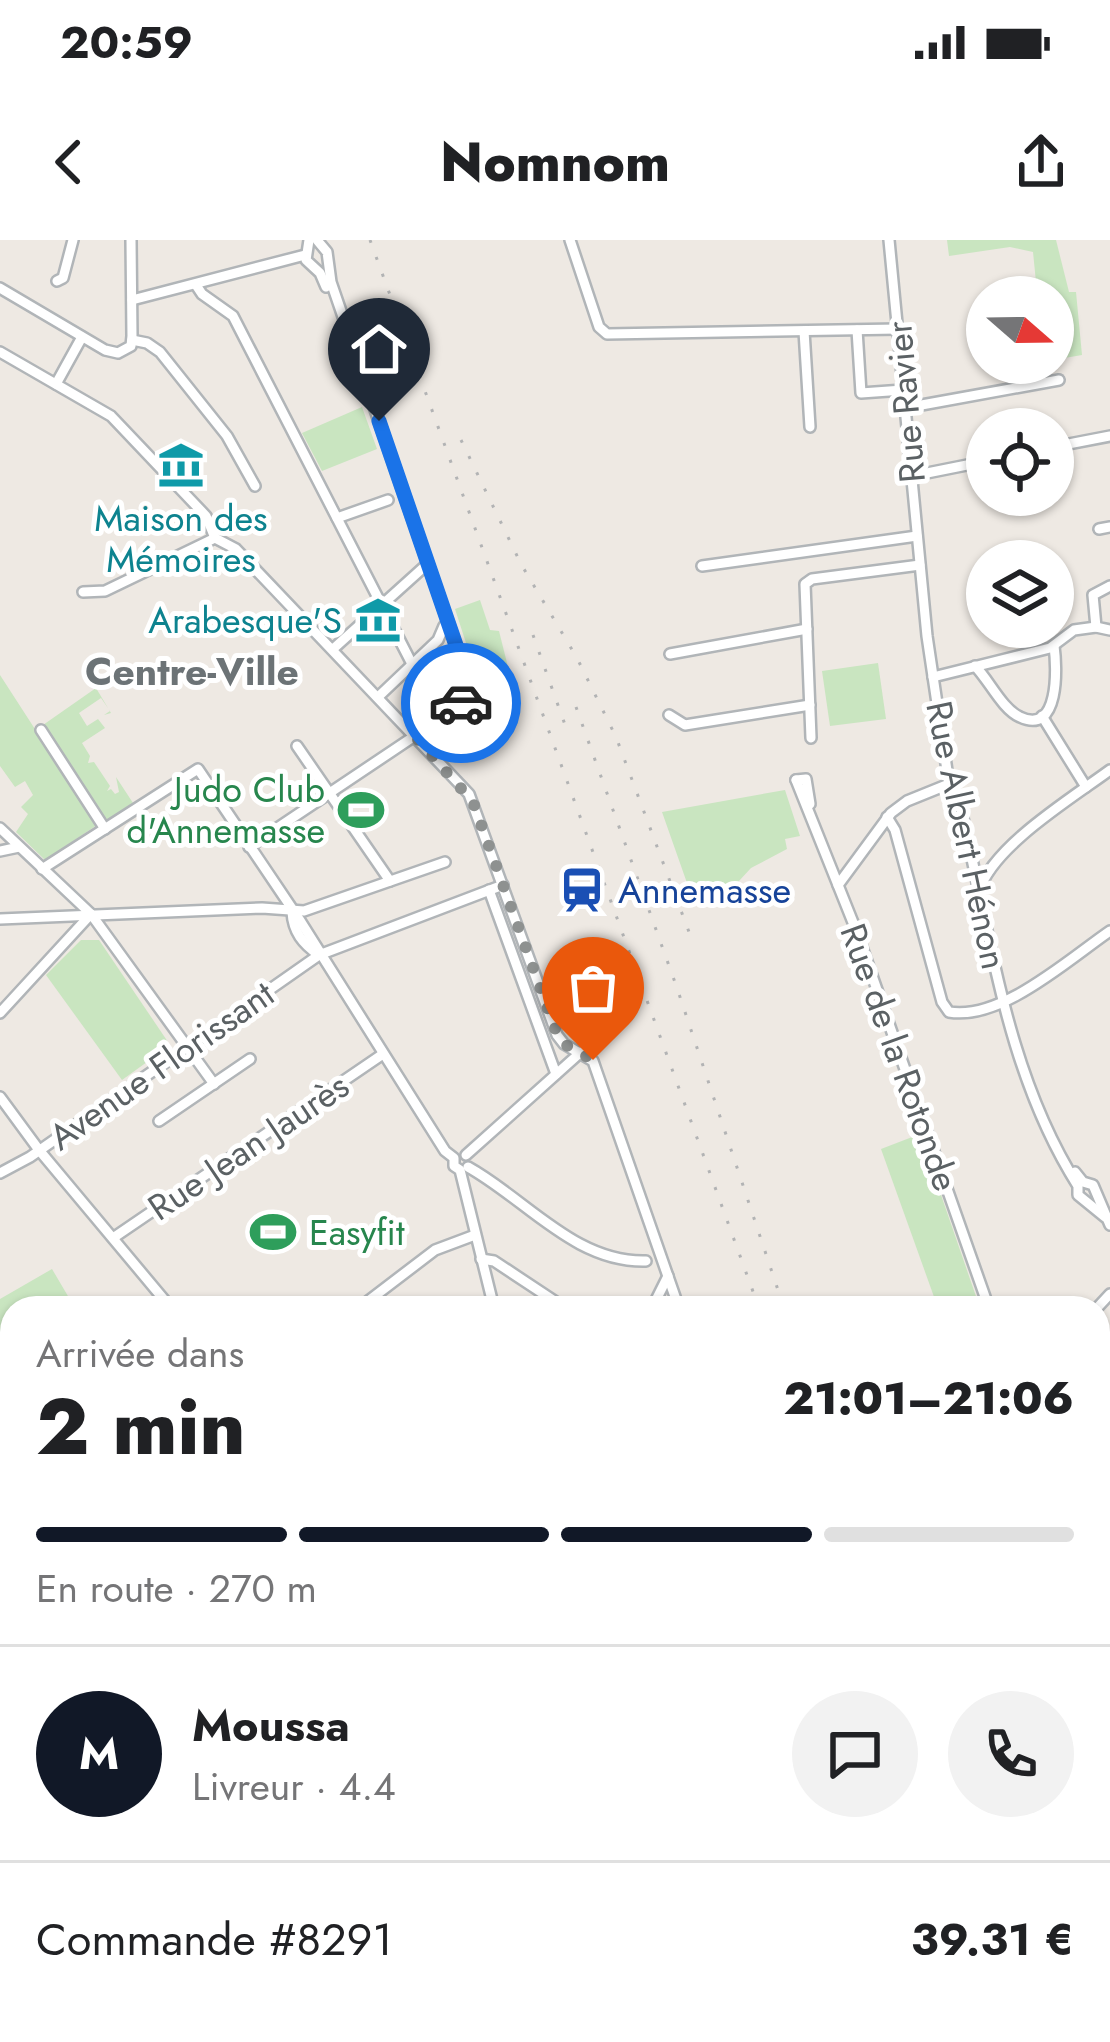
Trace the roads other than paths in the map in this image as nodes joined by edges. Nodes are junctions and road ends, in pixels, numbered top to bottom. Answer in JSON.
{"nodes":[{"id":1,"x":73,"y":240,"type":"edge"},
{"id":2,"x":125,"y":240,"type":"edge"},
{"id":3,"x":570,"y":240,"type":"edge"},
{"id":4,"x":889,"y":240,"type":"edge"},
{"id":5,"x":312,"y":245,"type":"edge"},
{"id":6,"x":327,"y":257,"type":"junction"},
{"id":7,"x":313,"y":266,"type":"junction"},
{"id":8,"x":57,"y":281,"type":"dead end"},
{"id":9,"x":196,"y":285,"type":"junction"},
{"id":10,"x":0,"y":288,"type":"edge"},
{"id":11,"x":132,"y":300,"type":"junction"},
{"id":12,"x":898,"y":329,"type":"junction"},
{"id":13,"x":857,"y":330,"type":"junction"},
{"id":14,"x":803,"y":331,"type":"junction"},
{"id":15,"x":82,"y":337,"type":"junction"},
{"id":16,"x":131,"y":343,"type":"junction"},
{"id":17,"x":3,"y":354,"type":"edge"},
{"id":18,"x":0,"y":368,"type":"edge"},
{"id":19,"x":56,"y":384,"type":"junction"},
{"id":20,"x":1037,"y":384,"type":"edge"},
{"id":21,"x":903,"y":390,"type":"junction"},
{"id":22,"x":905,"y":408,"type":"junction"},
{"id":23,"x":810,"y":427,"type":"dead end"},
{"id":24,"x":1110,"y":436,"type":"edge"},
{"id":25,"x":1074,"y":444,"type":"edge"},
{"id":26,"x":966,"y":465,"type":"edge"},
{"id":27,"x":912,"y":476,"type":"junction"},
{"id":28,"x":255,"y":486,"type":"dead end"},
{"id":29,"x":388,"y":500,"type":"dead end"},
{"id":30,"x":337,"y":518,"type":"junction"},
{"id":31,"x":917,"y":536,"type":"junction"},
{"id":32,"x":215,"y":538,"type":"junction"},
{"id":33,"x":920,"y":565,"type":"junction"},
{"id":34,"x":702,"y":566,"type":"dead end"},
{"id":35,"x":424,"y":567,"type":"junction"},
{"id":36,"x":1110,"y":586,"type":"edge"},
{"id":37,"x":83,"y":592,"type":"dead end"},
{"id":38,"x":381,"y":604,"type":"junction"},
{"id":39,"x":1096,"y":627,"type":"junction"},
{"id":40,"x":807,"y":629,"type":"junction"},
{"id":41,"x":1110,"y":630,"type":"edge"},
{"id":42,"x":1074,"y":632,"type":"edge"},
{"id":43,"x":451,"y":647,"type":"junction"},
{"id":44,"x":1046,"y":648,"type":"edge"},
{"id":45,"x":1054,"y":648,"type":"edge"},
{"id":46,"x":332,"y":649,"type":"junction"},
{"id":47,"x":670,"y":654,"type":"dead end"},
{"id":48,"x":412,"y":664,"type":"junction"},
{"id":49,"x":975,"y":667,"type":"junction"},
{"id":50,"x":932,"y":677,"type":"junction"},
{"id":51,"x":378,"y":697,"type":"junction"},
{"id":52,"x":810,"y":705,"type":"junction"},
{"id":53,"x":669,"y":715,"type":"dead end"},
{"id":54,"x":1042,"y":716,"type":"junction"},
{"id":55,"x":41,"y":730,"type":"dead end"},
{"id":56,"x":413,"y":734,"type":"junction"},
{"id":57,"x":811,"y":738,"type":"dead end"},
{"id":58,"x":297,"y":746,"type":"dead end"},
{"id":59,"x":1110,"y":770,"type":"edge"},
{"id":60,"x":949,"y":784,"type":"junction"},
{"id":61,"x":1087,"y":788,"type":"junction"},
{"id":62,"x":330,"y":793,"type":"junction"},
{"id":63,"x":809,"y":809,"type":"dead end"},
{"id":64,"x":887,"y":817,"type":"junction"},
{"id":65,"x":0,"y":829,"type":"edge"},
{"id":66,"x":105,"y":829,"type":"junction"},
{"id":67,"x":19,"y":847,"type":"junction"},
{"id":68,"x":249,"y":847,"type":"junction"},
{"id":69,"x":0,"y":851,"type":"edge"},
{"id":70,"x":446,"y":862,"type":"dead end"},
{"id":71,"x":42,"y":869,"type":"junction"},
{"id":72,"x":974,"y":869,"type":"junction"},
{"id":73,"x":987,"y":871,"type":"junction"},
{"id":74,"x":390,"y":881,"type":"junction"},
{"id":75,"x":503,"y":885,"type":"junction"},
{"id":76,"x":838,"y":885,"type":"junction"},
{"id":77,"x":490,"y":890,"type":"junction"},
{"id":78,"x":979,"y":891,"type":"junction"},
{"id":79,"x":292,"y":912,"type":"junction"},
{"id":80,"x":91,"y":914,"type":"junction"},
{"id":81,"x":0,"y":919,"type":"edge"},
{"id":82,"x":1110,"y":931,"type":"edge"},
{"id":83,"x":319,"y":955,"type":"junction"},
{"id":84,"x":1004,"y":1001,"type":"junction"},
{"id":85,"x":0,"y":1013,"type":"edge"},
{"id":86,"x":186,"y":1046,"type":"junction"},
{"id":87,"x":580,"y":1052,"type":"junction"},
{"id":88,"x":382,"y":1054,"type":"junction"},
{"id":89,"x":250,"y":1059,"type":"dead end"},
{"id":90,"x":557,"y":1072,"type":"junction"},
{"id":91,"x":214,"y":1084,"type":"junction"},
{"id":92,"x":0,"y":1097,"type":"edge"},
{"id":93,"x":159,"y":1121,"type":"dead end"},
{"id":94,"x":39,"y":1150,"type":"junction"},
{"id":95,"x":462,"y":1162,"type":"junction"},
{"id":96,"x":0,"y":1173,"type":"edge"},
{"id":97,"x":1108,"y":1221,"type":"edge"},
{"id":98,"x":475,"y":1235,"type":"junction"},
{"id":99,"x":113,"y":1238,"type":"junction"},
{"id":100,"x":481,"y":1259,"type":"junction"},
{"id":101,"x":646,"y":1261,"type":"dead end"},
{"id":102,"x":667,"y":1270,"type":"junction"},
{"id":103,"x":161,"y":1296,"type":"edge"},
{"id":104,"x":375,"y":1296,"type":"edge"},
{"id":105,"x":491,"y":1296,"type":"edge"},
{"id":106,"x":547,"y":1296,"type":"edge"},
{"id":107,"x":658,"y":1296,"type":"edge"},
{"id":108,"x":675,"y":1296,"type":"edge"},
{"id":109,"x":985,"y":1296,"type":"edge"}],
"edges":[{"from":1,"to":8,"type":"street"},
{"from":2,"to":11,"type":"street"},
{"from":3,"to":14,"type":"street"},
{"from":4,"to":12,"type":"street","name":"Rue Ravier"},
{"from":5,"to":6,"type":"street"},
{"from":5,"to":7,"type":"street"},
{"from":5,"to":9,"type":"street"},
{"from":6,"to":7,"type":"street"},
{"from":6,"to":43,"type":"street"},
{"from":7,"to":35,"type":"street"},
{"from":9,"to":11,"type":"street"},
{"from":9,"to":30,"type":"street"},
{"from":10,"to":15,"type":"street"},
{"from":11,"to":16,"type":"street"},
{"from":12,"to":13,"type":"street"},
{"from":12,"to":21,"type":"street","name":"Rue Ravier"},
{"from":13,"to":14,"type":"street"},
{"from":13,"to":21,"type":"street"},
{"from":14,"to":23,"type":"street"},
{"from":15,"to":16,"type":"street"},
{"from":15,"to":19,"type":"street"},
{"from":16,"to":28,"type":"street"},
{"from":17,"to":18,"type":"street"},
{"from":17,"to":19,"type":"street"},
{"from":19,"to":32,"type":"street"},
{"from":20,"to":22,"type":"street"},
{"from":21,"to":22,"type":"street","name":"Rue Ravier"},
{"from":22,"to":27,"type":"street","name":"Rue Ravier"},
{"from":24,"to":25,"type":"street"},
{"from":26,"to":27,"type":"street"},
{"from":27,"to":31,"type":"street","name":"Rue Ravier"},
{"from":29,"to":30,"type":"street"},
{"from":30,"to":38,"type":"street"},
{"from":31,"to":33,"type":"street","name":"Rue Ravier"},
{"from":31,"to":34,"type":"street"},
{"from":32,"to":37,"type":"street"},
{"from":32,"to":46,"type":"street"},
{"from":33,"to":40,"type":"street"},
{"from":33,"to":50,"type":"street","name":"Rue Albert Hénon"},
{"from":35,"to":38,"type":"street"},
{"from":35,"to":43,"type":"street"},
{"from":36,"to":39,"type":"street"},
{"from":38,"to":46,"type":"street"},
{"from":38,"to":48,"type":"street"},
{"from":39,"to":41,"type":"street"},
{"from":39,"to":42,"type":"street"},
{"from":40,"to":47,"type":"street"},
{"from":40,"to":52,"type":"street"},
{"from":43,"to":48,"type":"street"},
{"from":43,"to":56,"type":"street"},
{"from":44,"to":49,"type":"street"},
{"from":45,"to":54,"type":"street"},
{"from":46,"to":51,"type":"street"},
{"from":48,"to":51,"type":"street"},
{"from":49,"to":50,"type":"street"},
{"from":49,"to":54,"type":"street"},
{"from":50,"to":60,"type":"street","name":"Rue Albert Hénon"},
{"from":51,"to":56,"type":"street"},
{"from":52,"to":53,"type":"street"},
{"from":52,"to":57,"type":"street"},
{"from":54,"to":61,"type":"street"},
{"from":55,"to":66,"type":"street"},
{"from":56,"to":62,"type":"street"},
{"from":56,"to":75,"type":"street"},
{"from":58,"to":62,"type":"street"},
{"from":59,"to":61,"type":"street"},
{"from":60,"to":64,"type":"street","name":"Rue de la Rotonde"},
{"from":60,"to":72,"type":"street","name":"Rue Albert Hénon"},
{"from":61,"to":73,"type":"street"},
{"from":62,"to":68,"type":"street"},
{"from":62,"to":74,"type":"street"},
{"from":63,"to":76,"type":"street"},
{"from":64,"to":76,"type":"street","name":"Rue de la Rotonde"},
{"from":64,"to":84,"type":"street"},
{"from":65,"to":67,"type":"street"},
{"from":66,"to":68,"type":"street"},
{"from":66,"to":71,"type":"street"},
{"from":67,"to":69,"type":"street"},
{"from":67,"to":71,"type":"street"},
{"from":68,"to":79,"type":"street"},
{"from":70,"to":74,"type":"street"},
{"from":71,"to":80,"type":"street"},
{"from":72,"to":73,"type":"street"},
{"from":72,"to":78,"type":"street","name":"Rue Albert Hénon"},
{"from":73,"to":78,"type":"street"},
{"from":74,"to":79,"type":"street"},
{"from":75,"to":77,"type":"street","name":"Avenue Florissant"},
{"from":75,"to":87,"type":"street"},
{"from":76,"to":109,"type":"street","name":"Rue de la Rotonde"},
{"from":77,"to":83,"type":"street","name":"Avenue Florissant"},
{"from":77,"to":90,"type":"street"},
{"from":78,"to":84,"type":"street","name":"Rue Albert Hénon"},
{"from":79,"to":80,"type":"street"},
{"from":79,"to":83,"type":"street"},
{"from":80,"to":81,"type":"street"},
{"from":80,"to":85,"type":"street"},
{"from":80,"to":86,"type":"street"},
{"from":82,"to":84,"type":"street"},
{"from":83,"to":86,"type":"street","name":"Avenue Florissant"},
{"from":83,"to":88,"type":"street"},
{"from":84,"to":97,"type":"street","name":"Rue Albert Hénon"},
{"from":86,"to":91,"type":"street"},
{"from":86,"to":94,"type":"street","name":"Avenue Florissant"},
{"from":87,"to":90,"type":"street"},
{"from":87,"to":102,"type":"street"},
{"from":88,"to":95,"type":"street"},
{"from":88,"to":99,"type":"street","name":"Rue Jean Jaurès"},
{"from":89,"to":91,"type":"street"},
{"from":90,"to":95,"type":"street"},
{"from":91,"to":93,"type":"street"},
{"from":92,"to":94,"type":"street"},
{"from":94,"to":96,"type":"street","name":"Avenue Florissant"},
{"from":94,"to":99,"type":"street"},
{"from":95,"to":98,"type":"street"},
{"from":95,"to":101,"type":"street"},
{"from":98,"to":100,"type":"street"},
{"from":98,"to":104,"type":"street"},
{"from":99,"to":103,"type":"street"},
{"from":100,"to":105,"type":"street"},
{"from":100,"to":106,"type":"street"},
{"from":102,"to":107,"type":"street"},
{"from":102,"to":108,"type":"street"}]}
